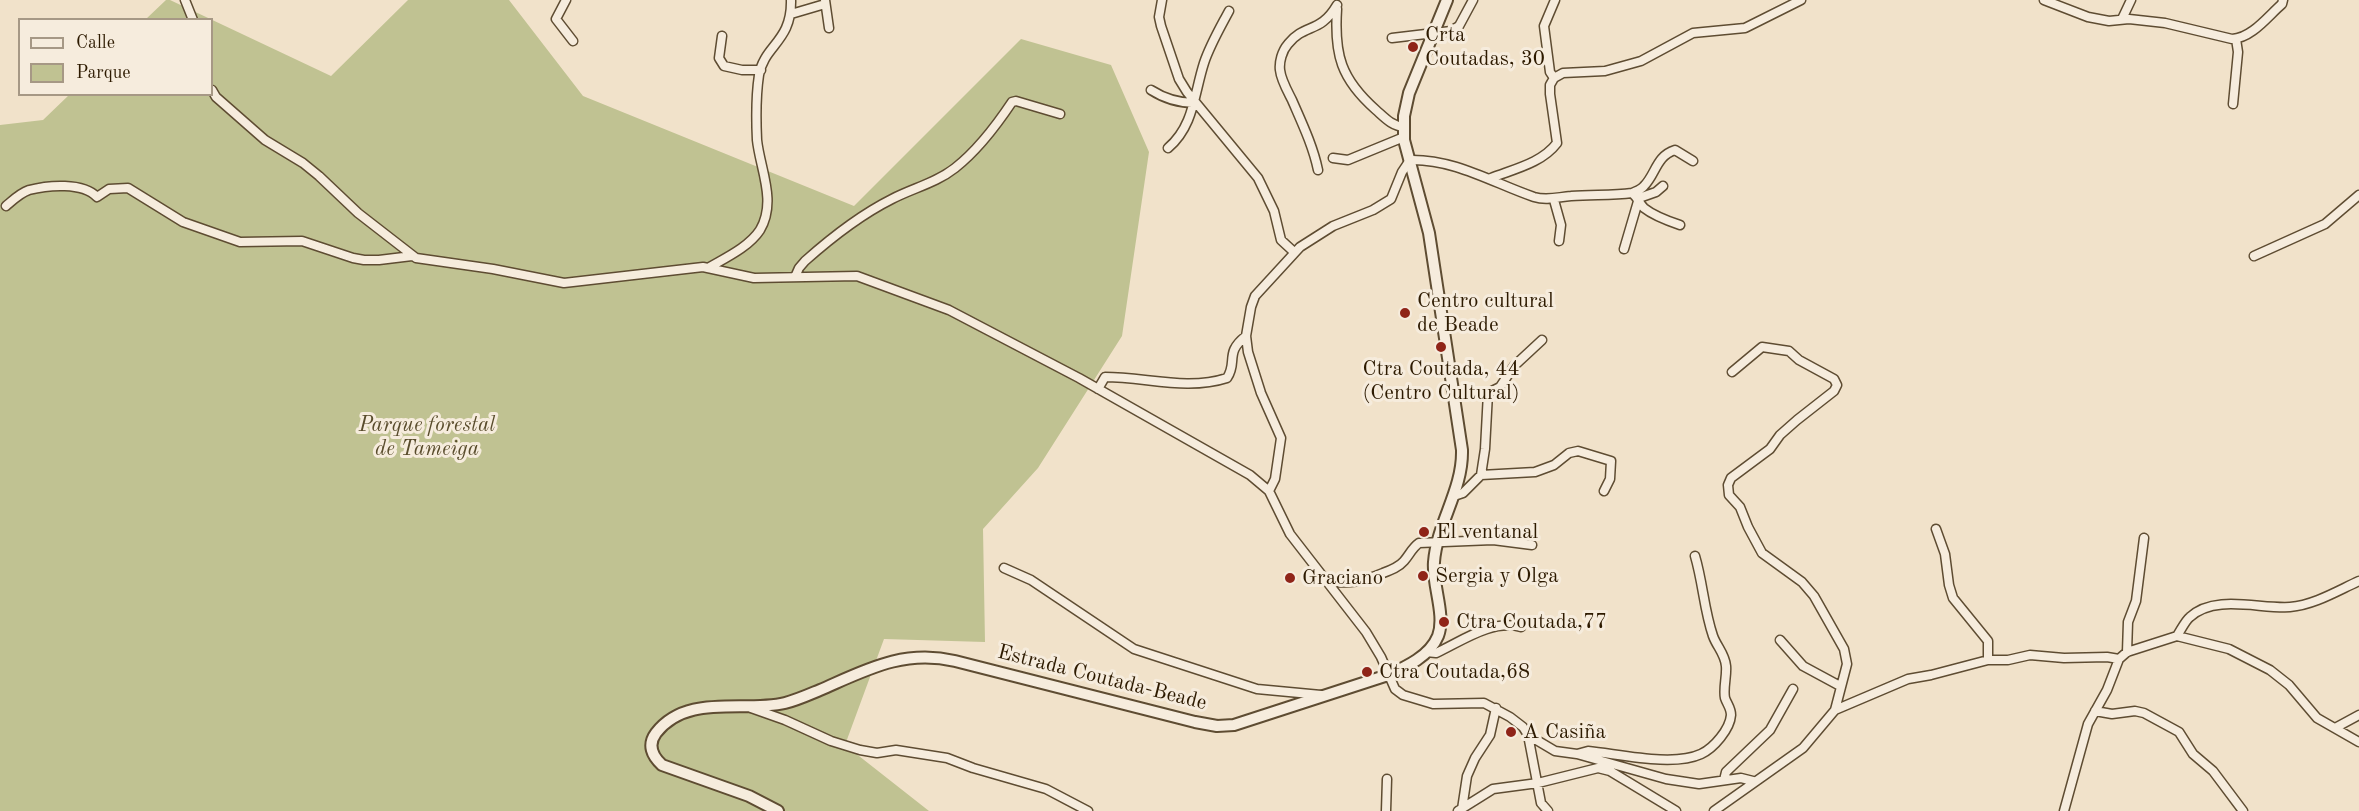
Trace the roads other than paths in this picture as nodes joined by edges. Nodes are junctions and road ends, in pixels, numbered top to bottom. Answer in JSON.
{"nodes":[{"id":1,"x":185,"y":0,"type":"edge"},
{"id":2,"x":566,"y":0,"type":"edge"},
{"id":3,"x":791,"y":0,"type":"edge"},
{"id":4,"x":1162,"y":0,"type":"edge"},
{"id":5,"x":1447,"y":0,"type":"edge"},
{"id":6,"x":1473,"y":0,"type":"edge"},
{"id":7,"x":1555,"y":0,"type":"edge"},
{"id":8,"x":1802,"y":0,"type":"edge"},
{"id":9,"x":2044,"y":0,"type":"edge"},
{"id":10,"x":2131,"y":0,"type":"edge"},
{"id":11,"x":2283,"y":0,"type":"edge"},
{"id":12,"x":825,"y":2,"type":"edge"},
{"id":13,"x":1338,"y":2,"type":"edge"},
{"id":14,"x":1229,"y":11,"type":"dead end"},
{"id":15,"x":791,"y":14,"type":"junction"},
{"id":16,"x":192,"y":18,"type":"edge"},
{"id":17,"x":2122,"y":19,"type":"junction"},
{"id":18,"x":829,"y":28,"type":"dead end"},
{"id":19,"x":1434,"y":34,"type":"junction"},
{"id":20,"x":722,"y":36,"type":"dead end"},
{"id":21,"x":1392,"y":38,"type":"dead end"},
{"id":22,"x":2236,"y":39,"type":"junction"},
{"id":23,"x":573,"y":41,"type":"dead end"},
{"id":24,"x":761,"y":70,"type":"junction"},
{"id":25,"x":1554,"y":78,"type":"junction"},
{"id":26,"x":1151,"y":90,"type":"dead end"},
{"id":27,"x":213,"y":92,"type":"edge"},
{"id":28,"x":1195,"y":103,"type":"junction"},
{"id":29,"x":2233,"y":104,"type":"dead end"},
{"id":30,"x":1060,"y":114,"type":"dead end"},
{"id":31,"x":1404,"y":132,"type":"junction"},
{"id":32,"x":1168,"y":148,"type":"dead end"},
{"id":33,"x":1333,"y":158,"type":"dead end"},
{"id":34,"x":1410,"y":160,"type":"junction"},
{"id":35,"x":1693,"y":161,"type":"dead end"},
{"id":36,"x":1318,"y":170,"type":"dead end"},
{"id":37,"x":1491,"y":178,"type":"junction"},
{"id":38,"x":1663,"y":186,"type":"dead end"},
{"id":39,"x":2359,"y":195,"type":"edge"},
{"id":40,"x":1635,"y":196,"type":"junction"},
{"id":41,"x":1554,"y":200,"type":"junction"},
{"id":42,"x":6,"y":206,"type":"dead end"},
{"id":43,"x":1680,"y":225,"type":"dead end"},
{"id":44,"x":1559,"y":241,"type":"dead end"},
{"id":45,"x":1624,"y":249,"type":"dead end"},
{"id":46,"x":1294,"y":252,"type":"junction"},
{"id":47,"x":412,"y":256,"type":"junction"},
{"id":48,"x":2254,"y":256,"type":"dead end"},
{"id":49,"x":708,"y":268,"type":"junction"},
{"id":50,"x":795,"y":277,"type":"junction"},
{"id":51,"x":1245,"y":336,"type":"junction"},
{"id":52,"x":1542,"y":340,"type":"dead end"},
{"id":53,"x":1732,"y":372,"type":"dead end"},
{"id":54,"x":1098,"y":389,"type":"junction"},
{"id":55,"x":1488,"y":393,"type":"junction"},
{"id":56,"x":1454,"y":394,"type":"junction"},
{"id":57,"x":1481,"y":475,"type":"junction"},
{"id":58,"x":1269,"y":491,"type":"junction"},
{"id":59,"x":1604,"y":491,"type":"dead end"},
{"id":60,"x":1454,"y":496,"type":"junction"},
{"id":61,"x":1936,"y":529,"type":"dead end"},
{"id":62,"x":2144,"y":538,"type":"dead end"},
{"id":63,"x":1438,"y":542,"type":"junction"},
{"id":64,"x":1532,"y":545,"type":"dead end"},
{"id":65,"x":1695,"y":556,"type":"dead end"},
{"id":66,"x":1004,"y":568,"type":"dead end"},
{"id":67,"x":1327,"y":581,"type":"junction"},
{"id":68,"x":2359,"y":581,"type":"edge"},
{"id":69,"x":1521,"y":627,"type":"dead end"},
{"id":70,"x":2177,"y":636,"type":"junction"},
{"id":71,"x":1780,"y":640,"type":"dead end"},
{"id":72,"x":1426,"y":652,"type":"junction"},
{"id":73,"x":2127,"y":652,"type":"junction"},
{"id":74,"x":2119,"y":659,"type":"junction"},
{"id":75,"x":1988,"y":660,"type":"junction"},
{"id":76,"x":1388,"y":675,"type":"junction"},
{"id":77,"x":1840,"y":686,"type":"junction"},
{"id":78,"x":1793,"y":689,"type":"dead end"},
{"id":79,"x":1328,"y":694,"type":"junction"},
{"id":80,"x":742,"y":706,"type":"junction"},
{"id":81,"x":1496,"y":708,"type":"junction"},
{"id":82,"x":1835,"y":710,"type":"junction"},
{"id":83,"x":2095,"y":711,"type":"junction"},
{"id":84,"x":2359,"y":715,"type":"edge"},
{"id":85,"x":2335,"y":728,"type":"junction"},
{"id":86,"x":1528,"y":735,"type":"junction"},
{"id":87,"x":2359,"y":742,"type":"edge"},
{"id":88,"x":1577,"y":754,"type":"junction"},
{"id":89,"x":1610,"y":771,"type":"junction"},
{"id":90,"x":1646,"y":773,"type":"junction"},
{"id":91,"x":1387,"y":778,"type":"dead end"},
{"id":92,"x":1724,"y":780,"type":"junction"},
{"id":93,"x":1754,"y":781,"type":"junction"},
{"id":94,"x":1538,"y":783,"type":"junction"},
{"id":95,"x":1542,"y":807,"type":"edge"},
{"id":96,"x":1460,"y":810,"type":"edge"},
{"id":97,"x":778,"y":811,"type":"edge"},
{"id":98,"x":1088,"y":811,"type":"edge"},
{"id":99,"x":1386,"y":811,"type":"edge"},
{"id":100,"x":1548,"y":811,"type":"edge"},
{"id":101,"x":1676,"y":811,"type":"edge"},
{"id":102,"x":1714,"y":811,"type":"edge"},
{"id":103,"x":2064,"y":811,"type":"edge"},
{"id":104,"x":2243,"y":811,"type":"edge"}],
"edges":[{"from":1,"to":16,"type":"street"},
{"from":2,"to":23,"type":"street"},
{"from":3,"to":15,"type":"street"},
{"from":4,"to":28,"type":"street"},
{"from":5,"to":19,"type":"street","name":"Estrada Coutada-Beade"},
{"from":6,"to":19,"type":"street"},
{"from":7,"to":25,"type":"street"},
{"from":8,"to":25,"type":"street"},
{"from":9,"to":17,"type":"street"},
{"from":10,"to":17,"type":"street"},
{"from":11,"to":22,"type":"street"},
{"from":12,"to":15,"type":"street"},
{"from":12,"to":18,"type":"street"},
{"from":13,"to":31,"type":"street"},
{"from":13,"to":36,"type":"street"},
{"from":14,"to":28,"type":"street"},
{"from":15,"to":24,"type":"street"},
{"from":17,"to":22,"type":"street"},
{"from":19,"to":21,"type":"street"},
{"from":19,"to":31,"type":"street","name":"Estrada Coutada-Beade"},
{"from":20,"to":24,"type":"street"},
{"from":22,"to":29,"type":"street"},
{"from":24,"to":49,"type":"street"},
{"from":25,"to":37,"type":"street"},
{"from":26,"to":28,"type":"street"},
{"from":27,"to":47,"type":"street"},
{"from":28,"to":32,"type":"street"},
{"from":28,"to":46,"type":"street"},
{"from":30,"to":50,"type":"street"},
{"from":31,"to":33,"type":"street"},
{"from":31,"to":34,"type":"street","name":"Estrada Coutada-Beade"},
{"from":34,"to":37,"type":"street"},
{"from":34,"to":46,"type":"street"},
{"from":34,"to":56,"type":"street","name":"Estrada Coutada-Beade"},
{"from":35,"to":40,"type":"street"},
{"from":37,"to":41,"type":"street"},
{"from":38,"to":40,"type":"street"},
{"from":39,"to":48,"type":"street"},
{"from":40,"to":41,"type":"street"},
{"from":40,"to":43,"type":"street"},
{"from":40,"to":45,"type":"street"},
{"from":41,"to":44,"type":"street"},
{"from":42,"to":47,"type":"street"},
{"from":46,"to":51,"type":"street"},
{"from":47,"to":49,"type":"street"},
{"from":49,"to":50,"type":"street"},
{"from":50,"to":54,"type":"street"},
{"from":51,"to":54,"type":"street"},
{"from":51,"to":58,"type":"street"},
{"from":52,"to":55,"type":"street"},
{"from":53,"to":77,"type":"street"},
{"from":54,"to":58,"type":"street"},
{"from":55,"to":56,"type":"street"},
{"from":55,"to":57,"type":"street"},
{"from":56,"to":60,"type":"street","name":"Estrada Coutada-Beade"},
{"from":57,"to":59,"type":"street"},
{"from":57,"to":60,"type":"street"},
{"from":58,"to":67,"type":"street"},
{"from":60,"to":63,"type":"street","name":"Estrada Coutada-Beade"},
{"from":61,"to":75,"type":"street"},
{"from":62,"to":73,"type":"street"},
{"from":63,"to":64,"type":"street"},
{"from":63,"to":67,"type":"street"},
{"from":63,"to":72,"type":"street","name":"Estrada Coutada-Beade"},
{"from":65,"to":88,"type":"street"},
{"from":66,"to":79,"type":"street"},
{"from":67,"to":76,"type":"street"},
{"from":68,"to":70,"type":"street"},
{"from":69,"to":72,"type":"street"},
{"from":70,"to":73,"type":"street"},
{"from":70,"to":85,"type":"street"},
{"from":71,"to":77,"type":"street"},
{"from":72,"to":76,"type":"street","name":"Estrada Coutada-Beade"},
{"from":73,"to":74,"type":"street"},
{"from":74,"to":75,"type":"street"},
{"from":74,"to":83,"type":"street"},
{"from":75,"to":82,"type":"street"},
{"from":76,"to":79,"type":"street","name":"Estrada Coutada-Beade"},
{"from":76,"to":81,"type":"street"},
{"from":77,"to":82,"type":"street"},
{"from":78,"to":92,"type":"street"},
{"from":79,"to":80,"type":"street","name":"Estrada Coutada-Beade"},
{"from":80,"to":97,"type":"street","name":"Estrada Coutada-Beade"},
{"from":80,"to":98,"type":"street"},
{"from":81,"to":86,"type":"street"},
{"from":81,"to":96,"type":"street"},
{"from":82,"to":93,"type":"street"},
{"from":83,"to":103,"type":"street"},
{"from":83,"to":104,"type":"street"},
{"from":84,"to":85,"type":"street"},
{"from":85,"to":87,"type":"street"},
{"from":86,"to":88,"type":"street"},
{"from":86,"to":94,"type":"street"},
{"from":88,"to":90,"type":"street"},
{"from":89,"to":90,"type":"street"},
{"from":89,"to":94,"type":"street"},
{"from":89,"to":101,"type":"street"},
{"from":90,"to":92,"type":"street"},
{"from":91,"to":99,"type":"street"},
{"from":92,"to":93,"type":"street"},
{"from":93,"to":102,"type":"street"},
{"from":94,"to":95,"type":"street"},
{"from":94,"to":96,"type":"street"},
{"from":95,"to":100,"type":"street"}]}
